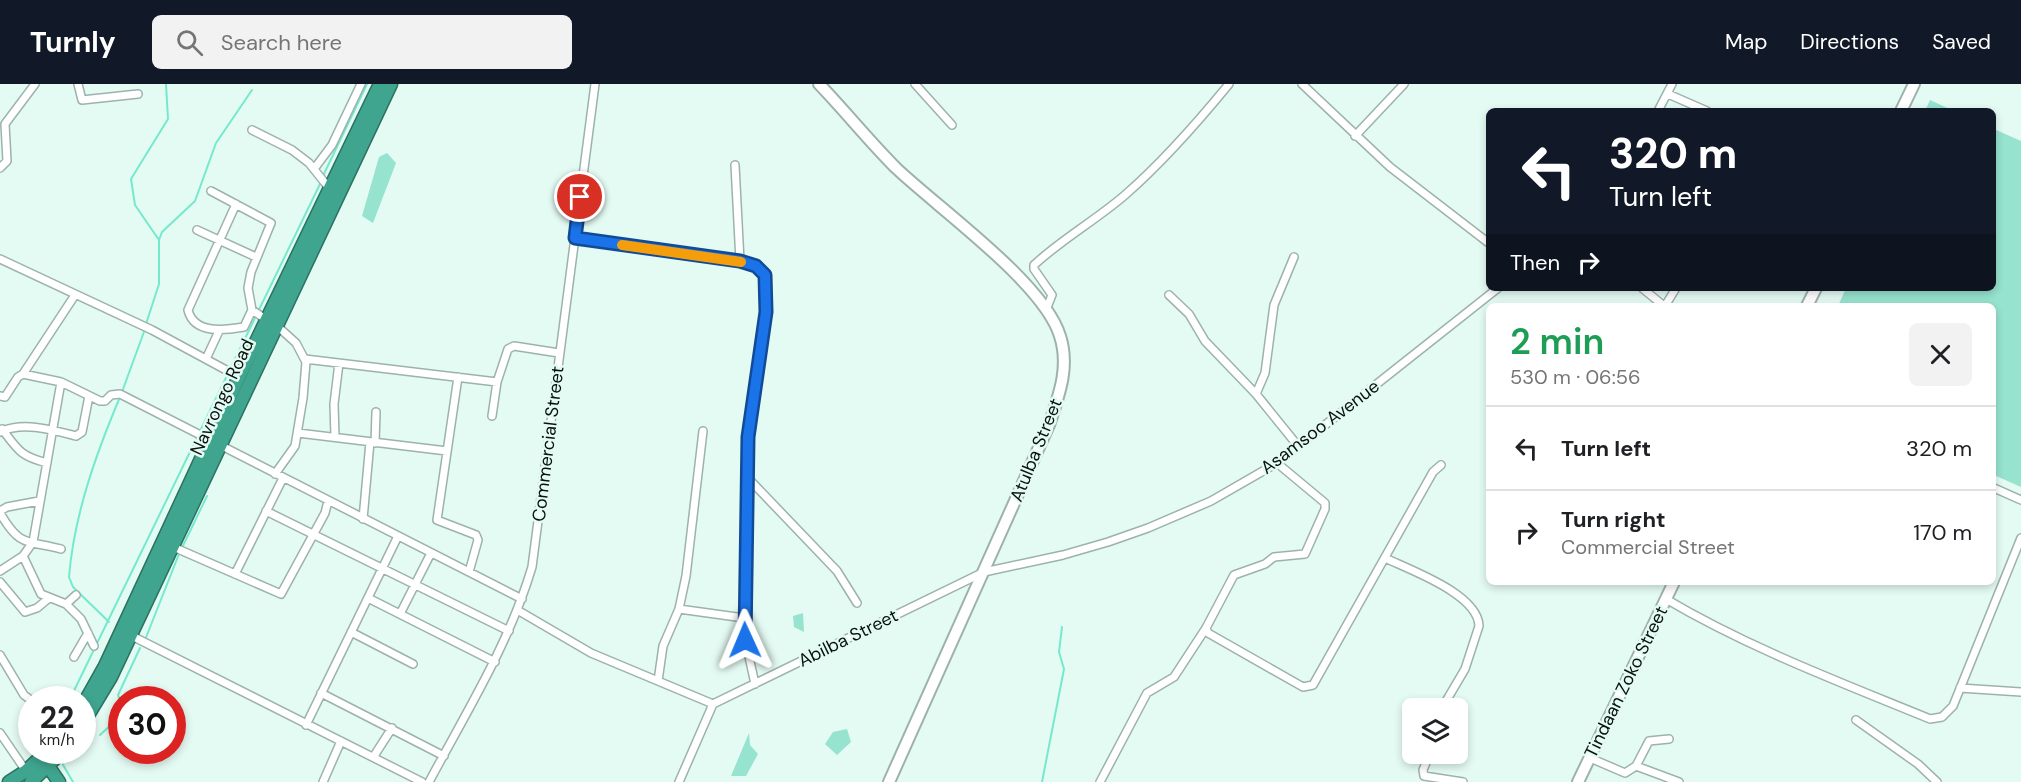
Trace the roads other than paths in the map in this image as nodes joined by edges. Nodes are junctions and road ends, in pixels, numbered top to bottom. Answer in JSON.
{"nodes":[{"id":1,"x":35,"y":84,"type":"edge"},
{"id":2,"x":78,"y":84,"type":"edge"},
{"id":3,"x":361,"y":84,"type":"edge"},
{"id":4,"x":380,"y":84,"type":"edge"},
{"id":5,"x":391,"y":84,"type":"edge"},
{"id":6,"x":595,"y":84,"type":"edge"},
{"id":7,"x":819,"y":84,"type":"edge"},
{"id":8,"x":915,"y":84,"type":"edge"},
{"id":9,"x":1229,"y":84,"type":"edge"},
{"id":10,"x":1302,"y":84,"type":"edge"},
{"id":11,"x":1404,"y":84,"type":"edge"},
{"id":12,"x":1672,"y":84,"type":"edge"},
{"id":13,"x":1914,"y":84,"type":"edge"},
{"id":14,"x":138,"y":94,"type":"dead end"},
{"id":15,"x":1668,"y":94,"type":"junction"},
{"id":16,"x":1660,"y":108,"type":"edge"},
{"id":17,"x":1700,"y":108,"type":"edge"},
{"id":18,"x":1902,"y":108,"type":"edge"},
{"id":19,"x":952,"y":125,"type":"dead end"},
{"id":20,"x":252,"y":129,"type":"dead end"},
{"id":21,"x":1355,"y":136,"type":"junction"},
{"id":22,"x":735,"y":165,"type":"dead end"},
{"id":23,"x":0,"y":168,"type":"edge"},
{"id":24,"x":314,"y":169,"type":"junction"},
{"id":25,"x":329,"y":189,"type":"junction"},
{"id":26,"x":211,"y":191,"type":"dead end"},
{"id":27,"x":236,"y":204,"type":"junction"},
{"id":28,"x":197,"y":230,"type":"dead end"},
{"id":29,"x":575,"y":238,"type":"junction"},
{"id":30,"x":220,"y":240,"type":"junction"},
{"id":31,"x":1486,"y":241,"type":"edge"},
{"id":32,"x":256,"y":257,"type":"junction"},
{"id":33,"x":1294,"y":257,"type":"dead end"},
{"id":34,"x":0,"y":259,"type":"edge"},
{"id":35,"x":740,"y":261,"type":"junction"},
{"id":36,"x":1494,"y":291,"type":"edge"},
{"id":37,"x":1645,"y":291,"type":"edge"},
{"id":38,"x":75,"y":295,"type":"junction"},
{"id":39,"x":1169,"y":295,"type":"dead end"},
{"id":40,"x":1660,"y":303,"type":"edge"},
{"id":41,"x":252,"y":310,"type":"junction"},
{"id":42,"x":1046,"y":310,"type":"junction"},
{"id":43,"x":271,"y":322,"type":"junction"},
{"id":44,"x":219,"y":331,"type":"junction"},
{"id":45,"x":559,"y":353,"type":"junction"},
{"id":46,"x":206,"y":359,"type":"junction"},
{"id":47,"x":305,"y":359,"type":"junction"},
{"id":48,"x":339,"y":363,"type":"junction"},
{"id":49,"x":23,"y":374,"type":"junction"},
{"id":50,"x":238,"y":377,"type":"junction"},
{"id":51,"x":458,"y":377,"type":"junction"},
{"id":52,"x":61,"y":382,"type":"junction"},
{"id":53,"x":497,"y":382,"type":"junction"},
{"id":54,"x":1256,"y":394,"type":"junction"},
{"id":55,"x":0,"y":396,"type":"edge"},
{"id":56,"x":89,"y":396,"type":"junction"},
{"id":57,"x":376,"y":412,"type":"dead end"},
{"id":58,"x":492,"y":416,"type":"dead end"},
{"id":59,"x":1,"y":430,"type":"edge"},
{"id":60,"x":53,"y":430,"type":"junction"},
{"id":61,"x":703,"y":431,"type":"dead end"},
{"id":62,"x":297,"y":433,"type":"junction"},
{"id":63,"x":334,"y":437,"type":"junction"},
{"id":64,"x":215,"y":442,"type":"junction"},
{"id":65,"x":372,"y":442,"type":"junction"},
{"id":66,"x":1298,"y":446,"type":"junction"},
{"id":67,"x":447,"y":451,"type":"junction"},
{"id":68,"x":46,"y":463,"type":"junction"},
{"id":69,"x":1277,"y":464,"type":"junction"},
{"id":70,"x":1441,"y":465,"type":"dead end"},
{"id":71,"x":275,"y":474,"type":"junction"},
{"id":72,"x":747,"y":477,"type":"junction"},
{"id":73,"x":283,"y":478,"type":"junction"},
{"id":74,"x":1996,"y":489,"type":"edge"},
{"id":75,"x":2021,"y":500,"type":"edge"},
{"id":76,"x":39,"y":501,"type":"junction"},
{"id":77,"x":328,"y":501,"type":"junction"},
{"id":78,"x":266,"y":511,"type":"junction"},
{"id":79,"x":0,"y":512,"type":"edge"},
{"id":80,"x":363,"y":519,"type":"junction"},
{"id":81,"x":313,"y":534,"type":"junction"},
{"id":82,"x":398,"y":536,"type":"junction"},
{"id":83,"x":2021,"y":538,"type":"edge"},
{"id":84,"x":33,"y":542,"type":"junction"},
{"id":85,"x":171,"y":546,"type":"junction"},
{"id":86,"x":61,"y":549,"type":"dead end"},
{"id":87,"x":431,"y":553,"type":"junction"},
{"id":88,"x":23,"y":556,"type":"junction"},
{"id":89,"x":1385,"y":558,"type":"junction"},
{"id":90,"x":382,"y":568,"type":"junction"},
{"id":91,"x":0,"y":571,"type":"edge"},
{"id":92,"x":469,"y":572,"type":"junction"},
{"id":93,"x":984,"y":572,"type":"junction"},
{"id":94,"x":235,"y":574,"type":"junction"},
{"id":95,"x":0,"y":582,"type":"edge"},
{"id":96,"x":415,"y":584,"type":"junction"},
{"id":97,"x":1673,"y":585,"type":"edge"},
{"id":98,"x":76,"y":595,"type":"dead end"},
{"id":99,"x":49,"y":598,"type":"junction"},
{"id":100,"x":368,"y":598,"type":"junction"},
{"id":101,"x":522,"y":599,"type":"junction"},
{"id":102,"x":1666,"y":599,"type":"junction"},
{"id":103,"x":66,"y":603,"type":"junction"},
{"id":104,"x":857,"y":603,"type":"dead end"},
{"id":105,"x":679,"y":609,"type":"junction"},
{"id":106,"x":519,"y":611,"type":"junction"},
{"id":107,"x":400,"y":614,"type":"junction"},
{"id":108,"x":744,"y":618,"type":"junction"},
{"id":109,"x":1206,"y":628,"type":"junction"},
{"id":110,"x":509,"y":631,"type":"junction"},
{"id":111,"x":351,"y":632,"type":"junction"},
{"id":112,"x":88,"y":633,"type":"junction"},
{"id":113,"x":130,"y":635,"type":"junction"},
{"id":114,"x":94,"y":646,"type":"dead end"},
{"id":115,"x":0,"y":655,"type":"edge"},
{"id":116,"x":74,"y":657,"type":"dead end"},
{"id":117,"x":495,"y":663,"type":"junction"},
{"id":118,"x":413,"y":664,"type":"dead end"},
{"id":119,"x":658,"y":681,"type":"junction"},
{"id":120,"x":754,"y":684,"type":"junction"},
{"id":121,"x":19,"y":686,"type":"edge"},
{"id":122,"x":94,"y":686,"type":"edge"},
{"id":123,"x":1960,"y":688,"type":"junction"},
{"id":124,"x":2021,"y":692,"type":"edge"},
{"id":125,"x":321,"y":693,"type":"junction"},
{"id":126,"x":1448,"y":698,"type":"edge"},
{"id":127,"x":96,"y":701,"type":"edge"},
{"id":128,"x":713,"y":704,"type":"junction"},
{"id":129,"x":1856,"y":720,"type":"dead end"},
{"id":130,"x":306,"y":724,"type":"junction"},
{"id":131,"x":392,"y":728,"type":"junction"},
{"id":132,"x":0,"y":733,"type":"edge"},
{"id":133,"x":1669,"y":739,"type":"dead end"},
{"id":134,"x":340,"y":741,"type":"junction"},
{"id":135,"x":374,"y":756,"type":"junction"},
{"id":136,"x":444,"y":756,"type":"junction"},
{"id":137,"x":1590,"y":758,"type":"junction"},
{"id":138,"x":40,"y":764,"type":"edge"},
{"id":139,"x":50,"y":764,"type":"edge"},
{"id":140,"x":1425,"y":764,"type":"edge"},
{"id":141,"x":1636,"y":766,"type":"junction"},
{"id":142,"x":29,"y":776,"type":"edge"},
{"id":143,"x":9,"y":782,"type":"edge"},
{"id":144,"x":59,"y":782,"type":"edge"},
{"id":145,"x":323,"y":782,"type":"edge"},
{"id":146,"x":422,"y":782,"type":"edge"},
{"id":147,"x":429,"y":782,"type":"edge"},
{"id":148,"x":679,"y":782,"type":"edge"},
{"id":149,"x":889,"y":782,"type":"edge"},
{"id":150,"x":1100,"y":782,"type":"edge"},
{"id":151,"x":1463,"y":782,"type":"edge"},
{"id":152,"x":1578,"y":782,"type":"edge"},
{"id":153,"x":1679,"y":782,"type":"edge"},
{"id":154,"x":1937,"y":782,"type":"edge"}],
"edges":[{"from":1,"to":23,"type":"street"},
{"from":2,"to":14,"type":"street"},
{"from":3,"to":24,"type":"street"},
{"from":4,"to":25,"type":"highway","name":"Navrongo Road"},
{"from":5,"to":43,"type":"highway","name":"Navrongo Road"},
{"from":6,"to":29,"type":"street","name":"Commercial Street"},
{"from":7,"to":42,"type":"street","name":"Atulba Street"},
{"from":8,"to":19,"type":"street"},
{"from":9,"to":42,"type":"street"},
{"from":10,"to":21,"type":"street"},
{"from":11,"to":21,"type":"street"},
{"from":12,"to":15,"type":"street"},
{"from":13,"to":18,"type":"street"},
{"from":15,"to":16,"type":"street"},
{"from":15,"to":17,"type":"street"},
{"from":20,"to":24,"type":"street"},
{"from":21,"to":31,"type":"street"},
{"from":22,"to":35,"type":"street"},
{"from":24,"to":25,"type":"street"},
{"from":25,"to":43,"type":"highway","name":"Navrongo Road"},
{"from":26,"to":27,"type":"street"},
{"from":27,"to":30,"type":"street"},
{"from":27,"to":32,"type":"street"},
{"from":28,"to":30,"type":"street"},
{"from":29,"to":35,"type":"street"},
{"from":29,"to":45,"type":"street","name":"Commercial Street"},
{"from":30,"to":32,"type":"street"},
{"from":30,"to":44,"type":"street"},
{"from":32,"to":41,"type":"street"},
{"from":33,"to":54,"type":"street"},
{"from":34,"to":38,"type":"street"},
{"from":35,"to":72,"type":"street"},
{"from":36,"to":66,"type":"street","name":"Asamsoo Avenue"},
{"from":37,"to":40,"type":"street"},
{"from":38,"to":46,"type":"street"},
{"from":38,"to":49,"type":"street"},
{"from":39,"to":54,"type":"street"},
{"from":41,"to":43,"type":"street"},
{"from":41,"to":44,"type":"street"},
{"from":42,"to":93,"type":"street","name":"Atulba Street"},
{"from":43,"to":47,"type":"street"},
{"from":43,"to":50,"type":"highway","name":"Navrongo Road"},
{"from":43,"to":64,"type":"highway","name":"Navrongo Road"},
{"from":44,"to":46,"type":"street"},
{"from":45,"to":53,"type":"street"},
{"from":45,"to":101,"type":"street","name":"Commercial Street"},
{"from":46,"to":50,"type":"street"},
{"from":47,"to":48,"type":"street"},
{"from":47,"to":62,"type":"street"},
{"from":48,"to":51,"type":"street"},
{"from":48,"to":63,"type":"street"},
{"from":49,"to":52,"type":"street"},
{"from":49,"to":55,"type":"street"},
{"from":50,"to":64,"type":"highway","name":"Navrongo Road"},
{"from":51,"to":53,"type":"street"},
{"from":51,"to":67,"type":"street"},
{"from":52,"to":56,"type":"street"},
{"from":52,"to":60,"type":"street"},
{"from":53,"to":58,"type":"street"},
{"from":54,"to":66,"type":"street"},
{"from":56,"to":60,"type":"street"},
{"from":56,"to":64,"type":"street"},
{"from":57,"to":65,"type":"street"},
{"from":59,"to":60,"type":"street"},
{"from":59,"to":68,"type":"street"},
{"from":60,"to":68,"type":"street"},
{"from":61,"to":105,"type":"street"},
{"from":62,"to":63,"type":"street"},
{"from":62,"to":71,"type":"street"},
{"from":63,"to":65,"type":"street"},
{"from":64,"to":71,"type":"street"},
{"from":64,"to":85,"type":"highway","name":"Navrongo Road"},
{"from":64,"to":122,"type":"highway","name":"Navrongo Road"},
{"from":65,"to":67,"type":"street"},
{"from":65,"to":80,"type":"street"},
{"from":66,"to":69,"type":"street","name":"Asamsoo Avenue"},
{"from":67,"to":92,"type":"street"},
{"from":68,"to":76,"type":"street"},
{"from":69,"to":93,"type":"street","name":"Asamsoo Avenue"},
{"from":69,"to":109,"type":"street"},
{"from":70,"to":89,"type":"street"},
{"from":71,"to":73,"type":"street"},
{"from":72,"to":104,"type":"street"},
{"from":72,"to":108,"type":"street"},
{"from":73,"to":77,"type":"street"},
{"from":73,"to":78,"type":"street"},
{"from":74,"to":75,"type":"street"},
{"from":76,"to":79,"type":"street"},
{"from":76,"to":84,"type":"street"},
{"from":77,"to":80,"type":"street"},
{"from":77,"to":81,"type":"street"},
{"from":78,"to":81,"type":"street"},
{"from":78,"to":94,"type":"street"},
{"from":79,"to":84,"type":"street"},
{"from":80,"to":82,"type":"street"},
{"from":81,"to":90,"type":"street"},
{"from":81,"to":94,"type":"street"},
{"from":82,"to":87,"type":"street"},
{"from":82,"to":90,"type":"street"},
{"from":83,"to":123,"type":"street"},
{"from":84,"to":86,"type":"street"},
{"from":84,"to":88,"type":"street"},
{"from":85,"to":94,"type":"street"},
{"from":85,"to":113,"type":"highway","name":"Navrongo Road"},
{"from":87,"to":92,"type":"street"},
{"from":87,"to":96,"type":"street"},
{"from":88,"to":91,"type":"street"},
{"from":88,"to":99,"type":"street"},
{"from":89,"to":109,"type":"street"},
{"from":89,"to":126,"type":"street"},
{"from":90,"to":96,"type":"street"},
{"from":90,"to":100,"type":"street"},
{"from":92,"to":101,"type":"street"},
{"from":93,"to":120,"type":"street","name":"Abilba Street"},
{"from":93,"to":149,"type":"street","name":"Atulba Street"},
{"from":95,"to":99,"type":"street"},
{"from":96,"to":107,"type":"street"},
{"from":96,"to":110,"type":"street"},
{"from":97,"to":102,"type":"street","name":"Tindaan Zoko Street"},
{"from":98,"to":103,"type":"street"},
{"from":99,"to":103,"type":"street"},
{"from":100,"to":107,"type":"street"},
{"from":100,"to":111,"type":"street"},
{"from":101,"to":106,"type":"street","name":"Commercial Street"},
{"from":102,"to":123,"type":"street"},
{"from":102,"to":137,"type":"street","name":"Tindaan Zoko Street"},
{"from":103,"to":112,"type":"street"},
{"from":105,"to":108,"type":"street"},
{"from":105,"to":119,"type":"street"},
{"from":106,"to":110,"type":"street","name":"Commercial Street"},
{"from":106,"to":119,"type":"street"},
{"from":107,"to":117,"type":"street"},
{"from":108,"to":120,"type":"street"},
{"from":109,"to":150,"type":"street"},
{"from":110,"to":117,"type":"street","name":"Commercial Street"},
{"from":111,"to":118,"type":"street"},
{"from":111,"to":125,"type":"street"},
{"from":112,"to":114,"type":"street"},
{"from":112,"to":116,"type":"street"},
{"from":113,"to":127,"type":"highway","name":"Navrongo Road"},
{"from":113,"to":130,"type":"street"},
{"from":115,"to":121,"type":"street"},
{"from":117,"to":136,"type":"street","name":"Commercial Street"},
{"from":119,"to":128,"type":"street"},
{"from":120,"to":128,"type":"street","name":"Abilba Street"},
{"from":123,"to":124,"type":"street"},
{"from":125,"to":130,"type":"street"},
{"from":125,"to":131,"type":"street"},
{"from":128,"to":148,"type":"street"},
{"from":129,"to":154,"type":"street"},
{"from":130,"to":134,"type":"street"},
{"from":131,"to":135,"type":"street"},
{"from":131,"to":136,"type":"street"},
{"from":132,"to":142,"type":"street"},
{"from":133,"to":141,"type":"street"},
{"from":134,"to":135,"type":"street"},
{"from":134,"to":145,"type":"street"},
{"from":135,"to":146,"type":"street"},
{"from":136,"to":147,"type":"street","name":"Commercial Street"},
{"from":137,"to":141,"type":"street"},
{"from":137,"to":152,"type":"street","name":"Tindaan Zoko Street"},
{"from":138,"to":142,"type":"highway"},
{"from":139,"to":144,"type":"highway"},
{"from":140,"to":151,"type":"street"},
{"from":141,"to":153,"type":"street"},
{"from":142,"to":143,"type":"highway"}]}
